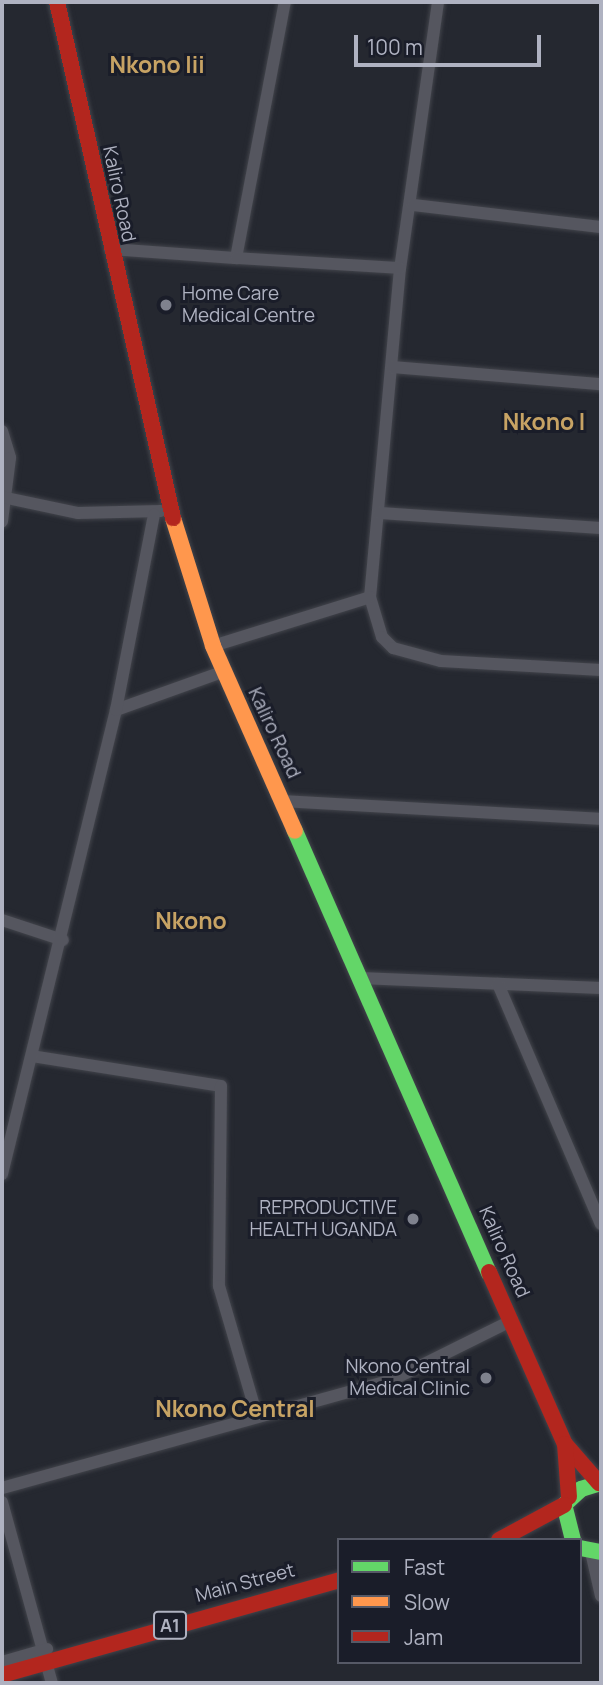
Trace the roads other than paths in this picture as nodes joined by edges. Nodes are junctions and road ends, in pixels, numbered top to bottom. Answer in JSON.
{"nodes":[{"id":1,"x":57,"y":2,"type":"edge"},
{"id":2,"x":285,"y":2,"type":"edge"},
{"id":3,"x":438,"y":2,"type":"edge"},
{"id":4,"x":413,"y":205,"type":"junction"},
{"id":5,"x":601,"y":228,"type":"edge"},
{"id":6,"x":110,"y":249,"type":"junction"},
{"id":7,"x":236,"y":258,"type":"junction"},
{"id":8,"x":400,"y":268,"type":"junction"},
{"id":9,"x":392,"y":367,"type":"junction"},
{"id":10,"x":601,"y":384,"type":"edge"},
{"id":11,"x":2,"y":431,"type":"edge"},
{"id":12,"x":4,"y":498,"type":"edge"},
{"id":13,"x":170,"y":507,"type":"junction"},
{"id":14,"x":379,"y":513,"type":"junction"},
{"id":15,"x":154,"y":515,"type":"junction"},
{"id":16,"x":2,"y":521,"type":"edge"},
{"id":17,"x":601,"y":528,"type":"edge"},
{"id":18,"x":370,"y":597,"type":"junction"},
{"id":19,"x":213,"y":646,"type":"junction"},
{"id":20,"x":601,"y":670,"type":"edge"},
{"id":21,"x":222,"y":671,"type":"junction"},
{"id":22,"x":116,"y":710,"type":"junction"},
{"id":23,"x":283,"y":801,"type":"junction"},
{"id":24,"x":601,"y":819,"type":"edge"},
{"id":25,"x":2,"y":920,"type":"edge"},
{"id":26,"x":63,"y":940,"type":"junction"},
{"id":27,"x":360,"y":978,"type":"junction"},
{"id":28,"x":498,"y":984,"type":"junction"},
{"id":29,"x":601,"y":988,"type":"edge"},
{"id":30,"x":32,"y":1056,"type":"junction"},
{"id":31,"x":2,"y":1174,"type":"edge"},
{"id":32,"x":601,"y":1224,"type":"edge"},
{"id":33,"x":511,"y":1321,"type":"junction"},
{"id":34,"x":257,"y":1416,"type":"junction"},
{"id":35,"x":565,"y":1444,"type":"junction"},
{"id":36,"x":600,"y":1483,"type":"edge"},
{"id":37,"x":2,"y":1488,"type":"edge"},
{"id":38,"x":566,"y":1501,"type":"junction"},
{"id":39,"x":2,"y":1502,"type":"edge"},
{"id":40,"x":502,"y":1538,"type":"edge"},
{"id":41,"x":572,"y":1538,"type":"edge"},
{"id":42,"x":591,"y":1551,"type":"edge"},
{"id":43,"x":337,"y":1581,"type":"edge"},
{"id":44,"x":601,"y":1596,"type":"edge"},
{"id":45,"x":48,"y":1655,"type":"junction"},
{"id":46,"x":2,"y":1662,"type":"edge"},
{"id":47,"x":2,"y":1675,"type":"edge"},
{"id":48,"x":49,"y":1683,"type":"edge"}],
"edges":[{"from":1,"to":6,"type":"main road","name":"Kaliro Road"},
{"from":2,"to":7,"type":"street"},
{"from":3,"to":4,"type":"street"},
{"from":4,"to":5,"type":"street"},
{"from":4,"to":8,"type":"street"},
{"from":6,"to":7,"type":"street"},
{"from":6,"to":13,"type":"main road","name":"Kaliro Road"},
{"from":7,"to":8,"type":"street"},
{"from":8,"to":9,"type":"street"},
{"from":9,"to":10,"type":"street"},
{"from":9,"to":14,"type":"street"},
{"from":11,"to":12,"type":"street"},
{"from":12,"to":15,"type":"street"},
{"from":12,"to":16,"type":"street"},
{"from":13,"to":15,"type":"street"},
{"from":13,"to":19,"type":"main road","name":"Kaliro Road"},
{"from":14,"to":17,"type":"street"},
{"from":14,"to":18,"type":"street"},
{"from":15,"to":22,"type":"street"},
{"from":18,"to":19,"type":"street"},
{"from":18,"to":20,"type":"street"},
{"from":19,"to":21,"type":"main road","name":"Kaliro Road"},
{"from":21,"to":22,"type":"street"},
{"from":21,"to":23,"type":"main road","name":"Kaliro Road"},
{"from":22,"to":26,"type":"street"},
{"from":23,"to":24,"type":"street"},
{"from":23,"to":27,"type":"main road","name":"Kaliro Road"},
{"from":25,"to":26,"type":"street"},
{"from":26,"to":30,"type":"street"},
{"from":27,"to":28,"type":"street"},
{"from":27,"to":33,"type":"main road","name":"Kaliro Road"},
{"from":28,"to":29,"type":"street"},
{"from":28,"to":32,"type":"street"},
{"from":30,"to":31,"type":"street"},
{"from":30,"to":34,"type":"street"},
{"from":33,"to":34,"type":"street"},
{"from":33,"to":35,"type":"main road","name":"Kaliro Road"},
{"from":34,"to":37,"type":"street"},
{"from":35,"to":36,"type":"main road","name":"Kaliro Road"},
{"from":35,"to":38,"type":"main road","name":"Kaliro Road"},
{"from":36,"to":38,"type":"main road"},
{"from":38,"to":40,"type":"main road"},
{"from":38,"to":41,"type":"main road","name":"Kaliro Road"},
{"from":39,"to":45,"type":"street"},
{"from":42,"to":44,"type":"street"},
{"from":43,"to":45,"type":"main road","name":"Main Street","number":"A1"},
{"from":45,"to":46,"type":"street","name":"Main Street"},
{"from":45,"to":47,"type":"main road","name":"Main Street","number":"A1"},
{"from":45,"to":48,"type":"street"}]}
